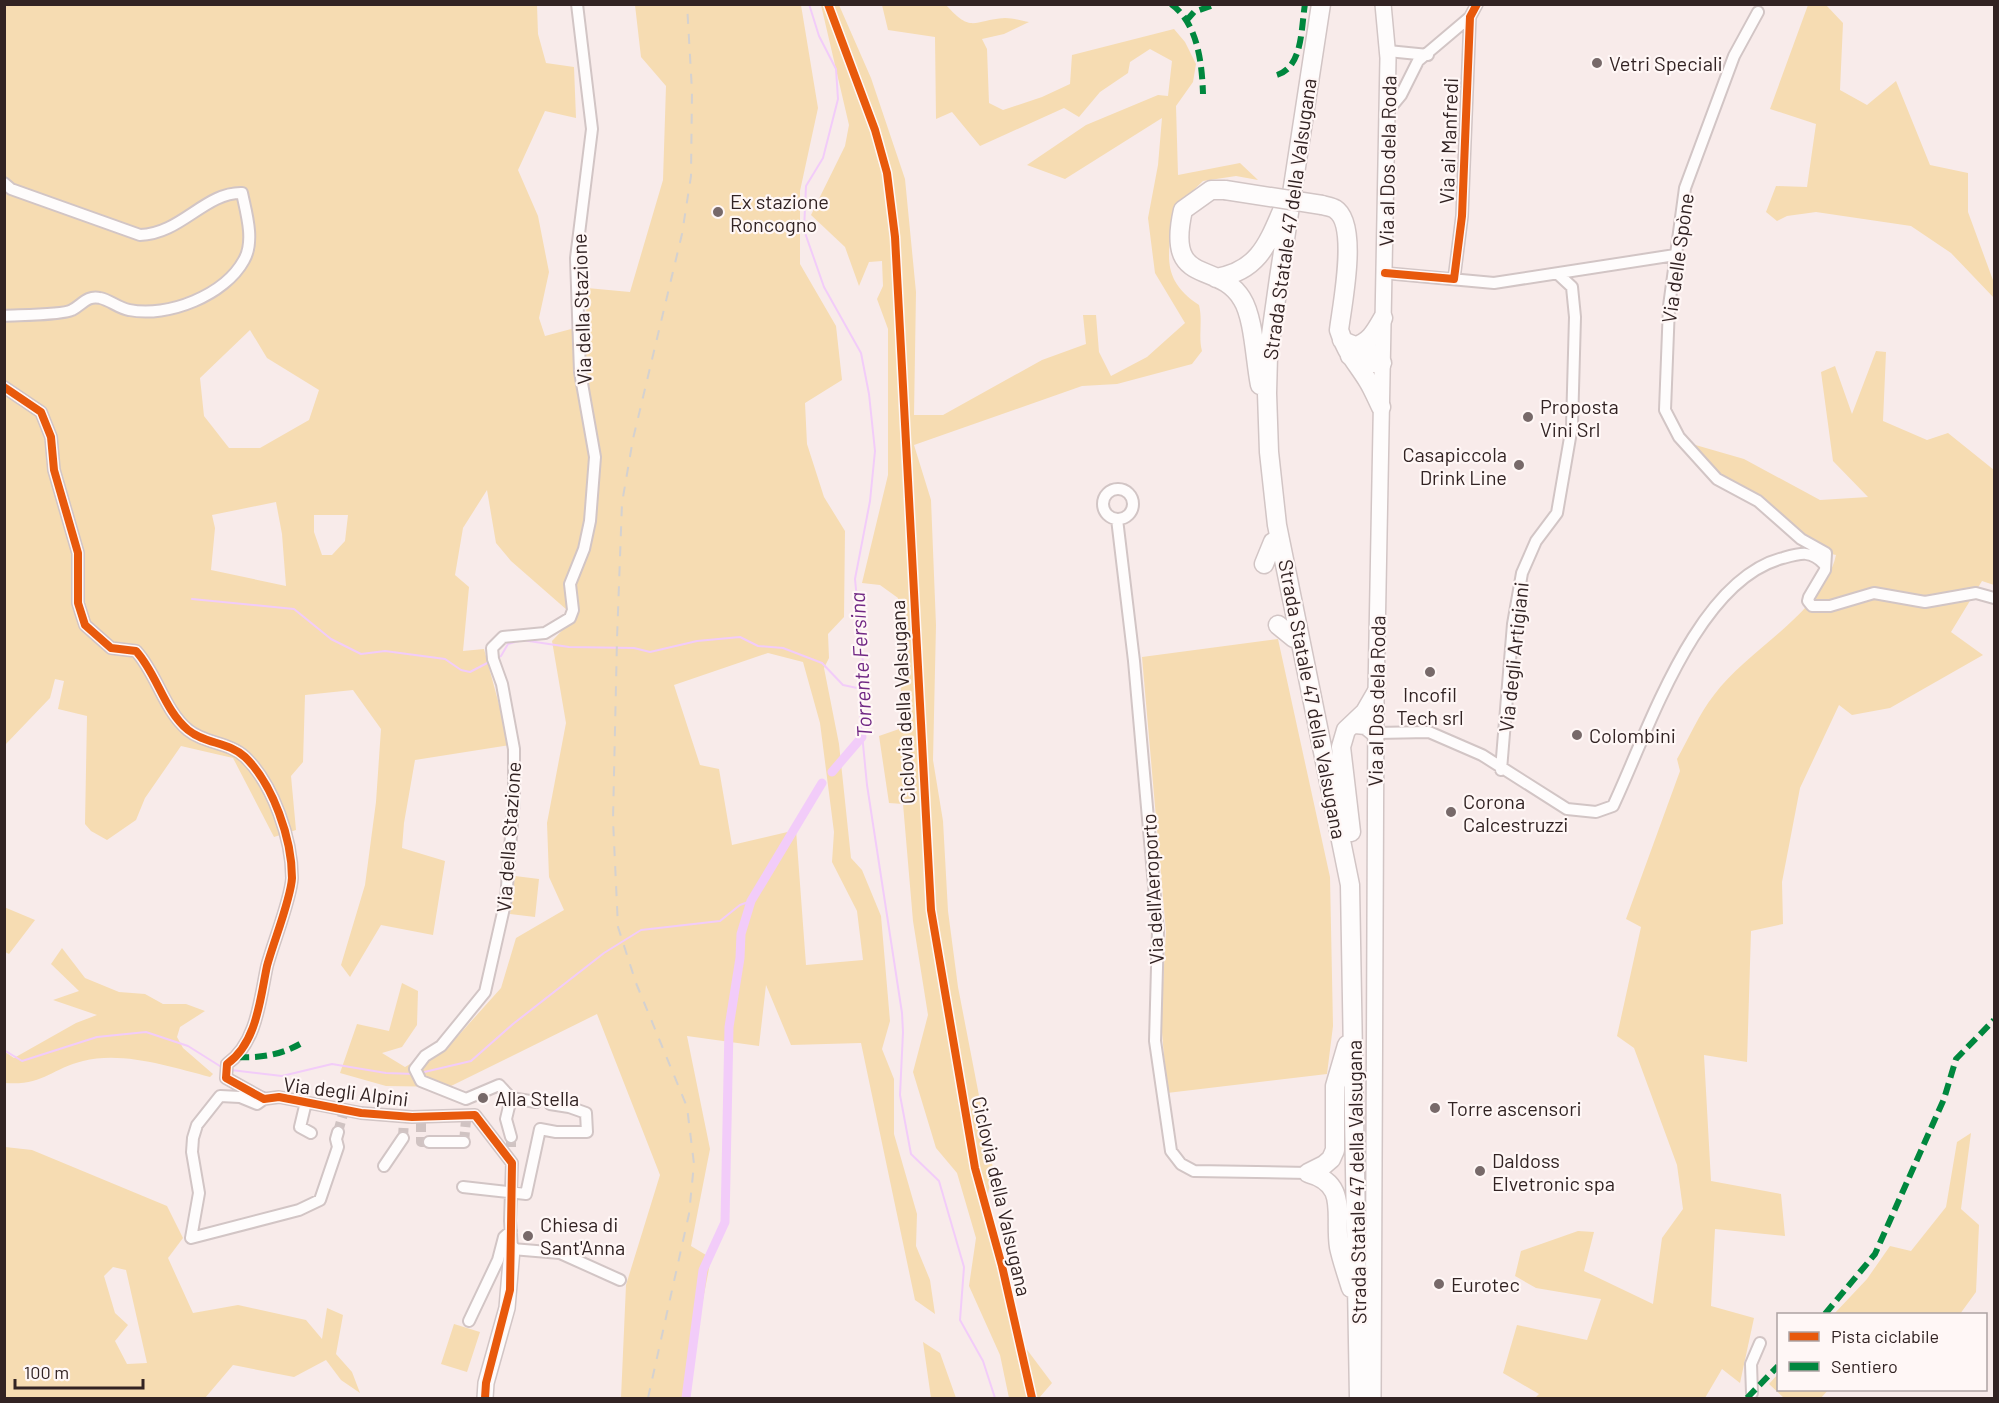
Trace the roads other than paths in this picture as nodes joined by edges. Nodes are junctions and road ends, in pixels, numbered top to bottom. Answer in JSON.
{"nodes":[{"id":1,"x":578,"y":4,"type":"edge"},
{"id":2,"x":1314,"y":4,"type":"edge"},
{"id":3,"x":1321,"y":4,"type":"edge"},
{"id":4,"x":1383,"y":4,"type":"edge"},
{"id":5,"x":1477,"y":4,"type":"edge"},
{"id":6,"x":1758,"y":12,"type":"dead end"},
{"id":7,"x":1470,"y":17,"type":"junction"},
{"id":8,"x":1388,"y":51,"type":"junction"},
{"id":9,"x":1428,"y":55,"type":"junction"},
{"id":10,"x":1387,"y":112,"type":"junction"},
{"id":11,"x":4,"y":183,"type":"edge"},
{"id":12,"x":1282,"y":210,"type":"junction"},
{"id":13,"x":1675,"y":255,"type":"junction"},
{"id":14,"x":1385,"y":273,"type":"junction"},
{"id":15,"x":1558,"y":274,"type":"junction"},
{"id":16,"x":1216,"y":278,"type":"junction"},
{"id":17,"x":1454,"y":279,"type":"junction"},
{"id":18,"x":4,"y":316,"type":"edge"},
{"id":19,"x":1383,"y":318,"type":"junction"},
{"id":20,"x":1348,"y":348,"type":"junction"},
{"id":21,"x":1382,"y":363,"type":"junction"},
{"id":22,"x":4,"y":387,"type":"edge"},
{"id":23,"x":1262,"y":393,"type":"junction"},
{"id":24,"x":1381,"y":407,"type":"junction"},
{"id":25,"x":1117,"y":519,"type":"dead end"},
{"id":26,"x":1273,"y":542,"type":"junction"},
{"id":27,"x":1264,"y":564,"type":"dead end"},
{"id":28,"x":1824,"y":564,"type":"junction"},
{"id":29,"x":1995,"y":598,"type":"edge"},
{"id":30,"x":1278,"y":625,"type":"dead end"},
{"id":31,"x":1294,"y":638,"type":"junction"},
{"id":32,"x":1376,"y":693,"type":"junction"},
{"id":33,"x":1355,"y":724,"type":"junction"},
{"id":34,"x":1376,"y":733,"type":"junction"},
{"id":35,"x":1501,"y":770,"type":"junction"},
{"id":36,"x":1350,"y":885,"type":"junction"},
{"id":37,"x":1347,"y":1045,"type":"junction"},
{"id":38,"x":511,"y":1098,"type":"junction"},
{"id":39,"x":264,"y":1099,"type":"junction"},
{"id":40,"x":466,"y":1099,"type":"junction"},
{"id":41,"x":306,"y":1101,"type":"junction"},
{"id":42,"x":536,"y":1102,"type":"dead end"},
{"id":43,"x":550,"y":1104,"type":"dead end"},
{"id":44,"x":465,"y":1117,"type":"junction"},
{"id":45,"x":338,"y":1132,"type":"tunnel mouth"},
{"id":46,"x":311,"y":1133,"type":"dead end"},
{"id":47,"x":403,"y":1138,"type":"tunnel mouth"},
{"id":48,"x":429,"y":1142,"type":"dead end"},
{"id":49,"x":464,"y":1142,"type":"dead end"},
{"id":50,"x":512,"y":1163,"type":"junction"},
{"id":51,"x":384,"y":1166,"type":"dead end"},
{"id":52,"x":1308,"y":1173,"type":"junction"},
{"id":53,"x":463,"y":1187,"type":"dead end"},
{"id":54,"x":512,"y":1193,"type":"junction"},
{"id":55,"x":511,"y":1231,"type":"junction"},
{"id":56,"x":512,"y":1249,"type":"junction"},
{"id":57,"x":620,"y":1280,"type":"dead end"},
{"id":58,"x":1351,"y":1288,"type":"junction"},
{"id":59,"x":469,"y":1321,"type":"dead end"},
{"id":60,"x":1760,"y":1342,"type":"dead end"},
{"id":61,"x":1752,"y":1394,"type":"dead end"},
{"id":62,"x":485,"y":1398,"type":"edge"},
{"id":63,"x":1352,"y":1398,"type":"edge"},
{"id":64,"x":1359,"y":1398,"type":"edge"},
{"id":65,"x":1373,"y":1398,"type":"edge"}],
"edges":[{"from":1,"to":40,"type":"street","name":"Via della Stazione"},
{"from":2,"to":12,"type":"highway","name":"Strada Statale 47 della Valsugana"},
{"from":3,"to":36,"type":"highway","name":"Strada Statale 47 della Valsugana"},
{"from":4,"to":8,"type":"main road","name":"Via al Dos dela Roda"},
{"from":5,"to":7,"type":"street","name":"Via ai Manfredi"},
{"from":6,"to":13,"type":"street","name":"Via delle Spòne"},
{"from":7,"to":9,"type":"street","name":"Via ai Manfredi"},
{"from":7,"to":17,"type":"street","name":"Via ai Manfredi"},
{"from":8,"to":9,"type":"street","name":"Via ai Manfredi"},
{"from":8,"to":10,"type":"main road","name":"Via al Dos dela Roda"},
{"from":9,"to":10,"type":"street","name":"Via ai Manfredi"},
{"from":10,"to":14,"type":"main road","name":"Via al Dos dela Roda"},
{"from":11,"to":18,"type":"street"},
{"from":12,"to":16,"type":"highway"},
{"from":12,"to":23,"type":"highway","name":"Strada Statale 47 della Valsugana"},
{"from":13,"to":15,"type":"street"},
{"from":13,"to":28,"type":"street","name":"Via delle Spòne"},
{"from":14,"to":17,"type":"street"},
{"from":14,"to":19,"type":"main road","name":"Via al Dos dela Roda"},
{"from":15,"to":17,"type":"street"},
{"from":15,"to":35,"type":"street","name":"Via degli Artigiani"},
{"from":16,"to":20,"type":"highway","bridge":true},
{"from":16,"to":23,"type":"highway"},
{"from":19,"to":20,"type":"highway"},
{"from":19,"to":21,"type":"main road","name":"Via al Dos dela Roda"},
{"from":20,"to":21,"type":"highway"},
{"from":20,"to":24,"type":"highway"},
{"from":21,"to":24,"type":"main road","name":"Via al Dos dela Roda"},
{"from":22,"to":39,"type":"street","name":"Via degli Alpini"},
{"from":23,"to":26,"type":"highway","name":"Strada Statale 47 della Valsugana"},
{"from":24,"to":32,"type":"main road","name":"Via al Dos dela Roda"},
{"from":25,"to":52,"type":"street","name":"Via dell'Aeroporto"},
{"from":26,"to":27,"type":"highway"},
{"from":26,"to":31,"type":"highway","name":"Strada Statale 47 della Valsugana"},
{"from":28,"to":29,"type":"street"},
{"from":28,"to":35,"type":"street","name":"Via degli Artigiani"},
{"from":30,"to":31,"type":"highway"},
{"from":31,"to":37,"type":"highway","name":"Strada Statale 47 della Valsugana"},
{"from":32,"to":33,"type":"highway"},
{"from":32,"to":34,"type":"main road","name":"Via al Dos dela Roda"},
{"from":33,"to":34,"type":"highway"},
{"from":33,"to":36,"type":"highway"},
{"from":34,"to":35,"type":"street","name":"Via degli Artigiani"},
{"from":34,"to":65,"type":"main road","name":"Via al Dos dela Roda"},
{"from":36,"to":64,"type":"highway","name":"Strada Statale 47 della Valsugana"},
{"from":37,"to":52,"type":"highway"},
{"from":37,"to":58,"type":"highway","name":"Strada Statale 47 della Valsugana"},
{"from":38,"to":40,"type":"street"},
{"from":38,"to":42,"type":"street"},
{"from":38,"to":50,"type":"street"},
{"from":39,"to":41,"type":"street","name":"Via degli Alpini"},
{"from":39,"to":45,"type":"street","name":"Via degli Alpini"},
{"from":40,"to":44,"type":"street"},
{"from":41,"to":44,"type":"street","name":"Via degli Alpini"},
{"from":41,"to":46,"type":"street"},
{"from":43,"to":54,"type":"street"},
{"from":44,"to":50,"type":"street"},
{"from":47,"to":51,"type":"street"},
{"from":48,"to":49,"type":"street"},
{"from":50,"to":54,"type":"street"},
{"from":52,"to":58,"type":"highway"},
{"from":53,"to":54,"type":"street"},
{"from":54,"to":55,"type":"street"},
{"from":55,"to":56,"type":"street"},
{"from":55,"to":59,"type":"street"},
{"from":56,"to":57,"type":"street"},
{"from":56,"to":62,"type":"main road"},
{"from":58,"to":63,"type":"highway","name":"Strada Statale 47 della Valsugana"},
{"from":60,"to":61,"type":"street"}]}
